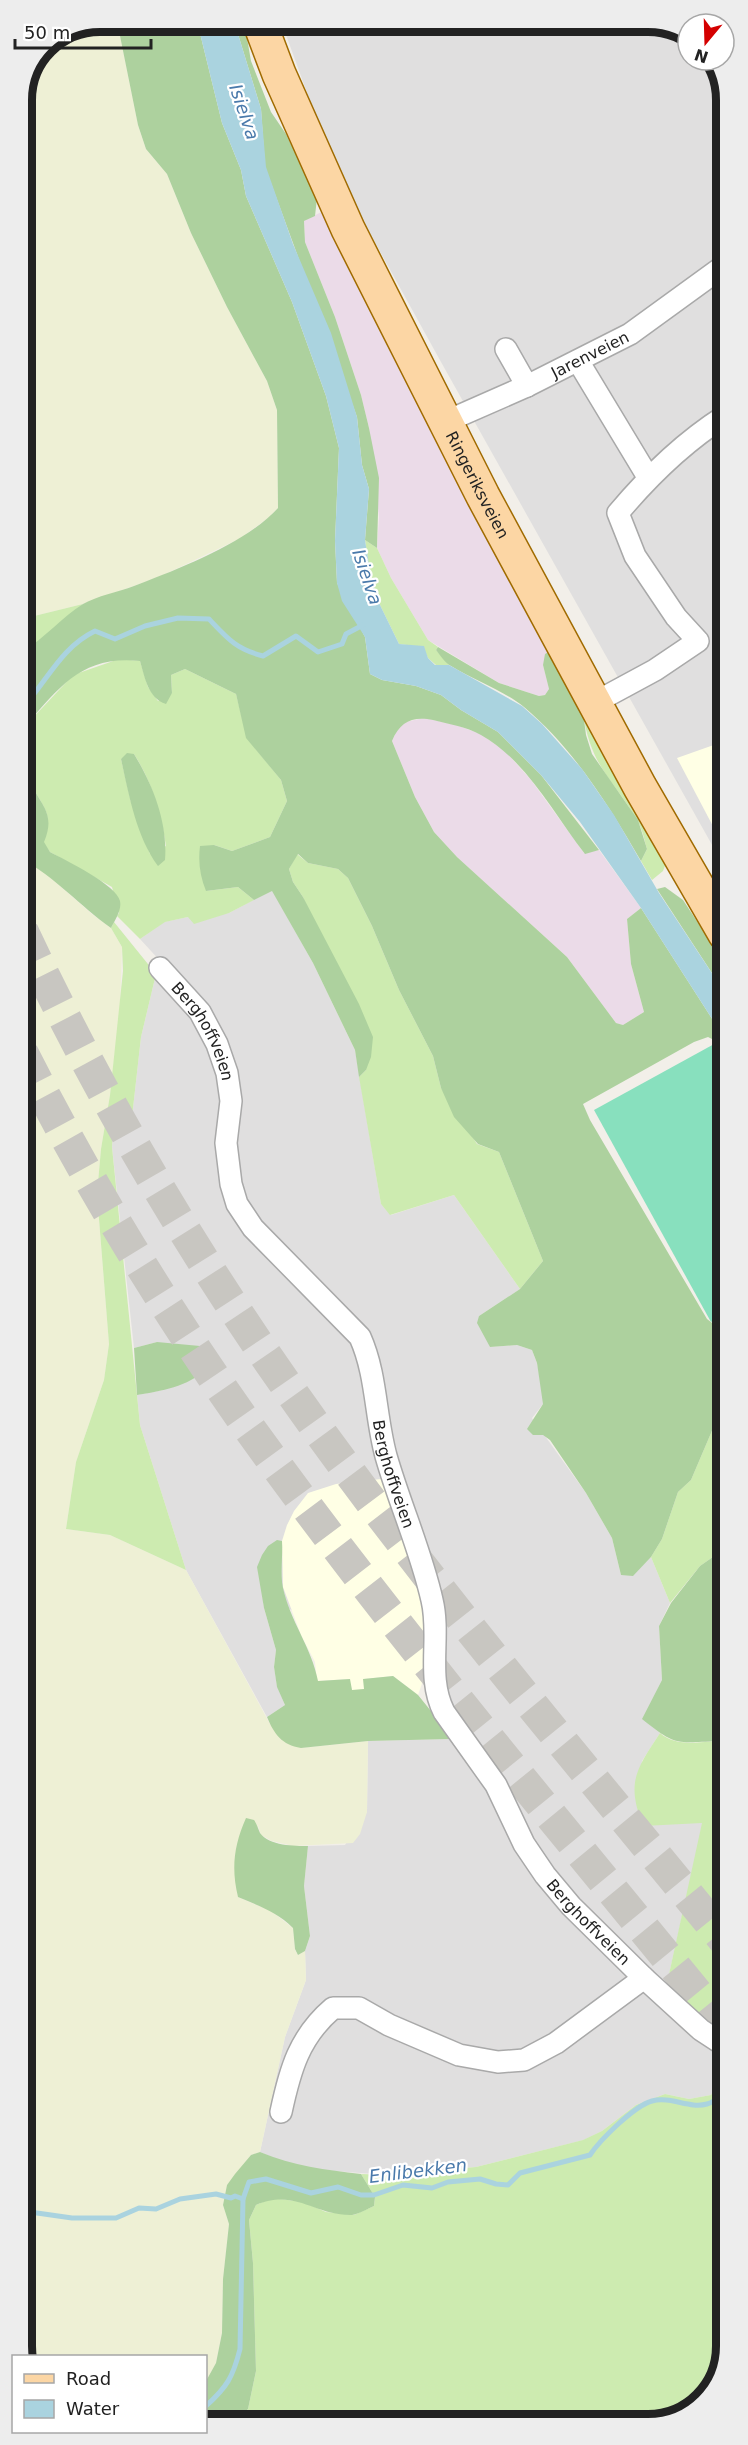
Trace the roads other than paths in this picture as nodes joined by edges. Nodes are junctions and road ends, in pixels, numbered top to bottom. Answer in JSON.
{"nodes":[{"id":1,"x":263,"y":32,"type":"edge"},
{"id":2,"x":716,"y":272,"type":"edge"},
{"id":3,"x":506,"y":349,"type":"dead end"},
{"id":4,"x":578,"y":361,"type":"junction"},
{"id":5,"x":527,"y":386,"type":"junction"},
{"id":6,"x":716,"y":422,"type":"edge"},
{"id":7,"x":445,"y":423,"type":"junction"},
{"id":8,"x":648,"y":477,"type":"junction"},
{"id":9,"x":594,"y":703,"type":"junction"},
{"id":10,"x":716,"y":918,"type":"edge"},
{"id":11,"x":160,"y":968,"type":"dead end"},
{"id":12,"x":644,"y":1978,"type":"junction"},
{"id":13,"x":716,"y":2040,"type":"edge"},
{"id":14,"x":281,"y":2112,"type":"dead end"}],
"edges":[{"from":1,"to":7,"type":"main road","name":"Ringeriksveien"},
{"from":2,"to":4,"type":"street","name":"Jarenveien"},
{"from":3,"to":5,"type":"street"},
{"from":4,"to":5,"type":"street","name":"Jarenveien"},
{"from":4,"to":8,"type":"street"},
{"from":5,"to":7,"type":"street","name":"Jarenveien"},
{"from":6,"to":8,"type":"street"},
{"from":7,"to":9,"type":"main road","name":"Ringeriksveien"},
{"from":8,"to":9,"type":"street"},
{"from":9,"to":10,"type":"main road","name":"Ringeriksveien"},
{"from":11,"to":12,"type":"street","name":"Berghoffveien"},
{"from":12,"to":13,"type":"street","name":"Berghoffveien"},
{"from":12,"to":14,"type":"street","name":"Berghoffveien"}]}
